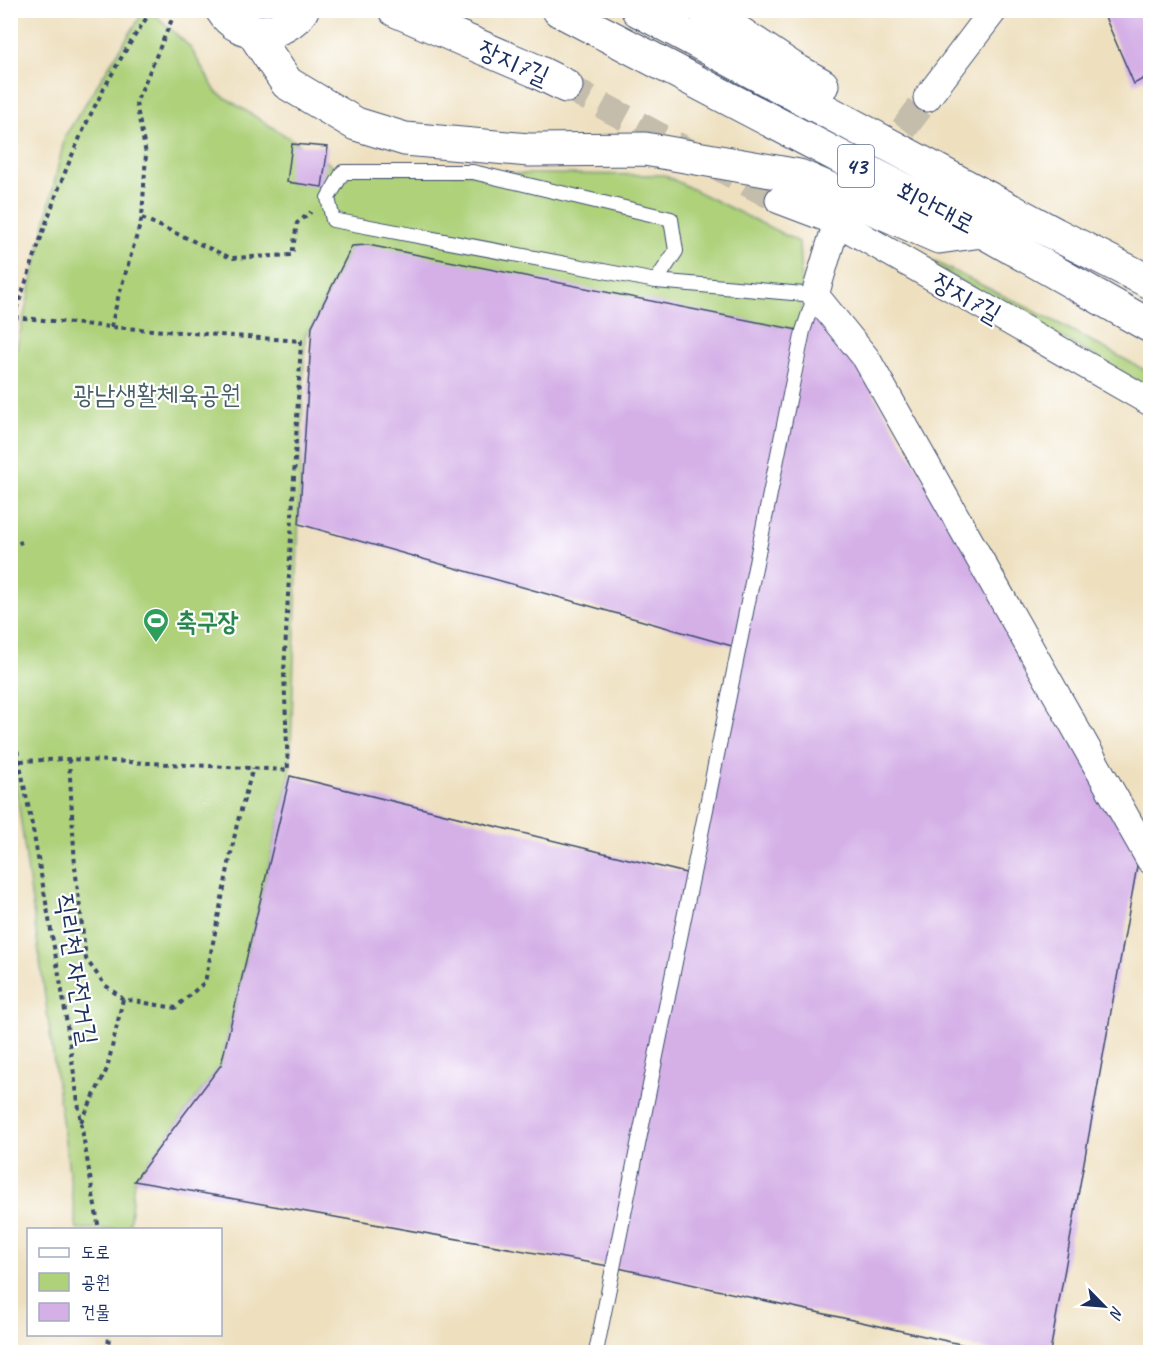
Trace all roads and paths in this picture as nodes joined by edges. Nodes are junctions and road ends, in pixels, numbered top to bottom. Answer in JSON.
{"nodes":[{"id":1,"x":152,"y":10,"type":"edge"},
{"id":2,"x":176,"y":10,"type":"edge"},
{"id":3,"x":222,"y":10,"type":"edge"},
{"id":4,"x":302,"y":10,"type":"edge"},
{"id":5,"x":395,"y":10,"type":"edge"},
{"id":6,"x":559,"y":10,"type":"edge"},
{"id":7,"x":638,"y":10,"type":"edge"},
{"id":8,"x":705,"y":10,"type":"edge"},
{"id":9,"x":994,"y":10,"type":"edge"},
{"id":10,"x":253,"y":32,"type":"junction"},
{"id":11,"x":566,"y":86,"type":"tunnel mouth"},
{"id":12,"x":927,"y":98,"type":"tunnel mouth"},
{"id":13,"x":962,"y":184,"type":"junction"},
{"id":14,"x":328,"y":198,"type":"junction"},
{"id":15,"x":779,"y":200,"type":"tunnel mouth"},
{"id":16,"x":841,"y":215,"type":"junction"},
{"id":17,"x":142,"y":218,"type":"junction"},
{"id":18,"x":982,"y":231,"type":"junction"},
{"id":19,"x":656,"y":281,"type":"junction"},
{"id":20,"x":1150,"y":282,"type":"edge"},
{"id":21,"x":815,"y":295,"type":"junction"},
{"id":22,"x":14,"y":317,"type":"junction"},
{"id":23,"x":10,"y":326,"type":"edge"},
{"id":24,"x":1150,"y":326,"type":"edge"},
{"id":25,"x":111,"y":327,"type":"junction"},
{"id":26,"x":1150,"y":402,"type":"edge"},
{"id":27,"x":22,"y":542,"type":"dead end"},
{"id":28,"x":10,"y":546,"type":"edge"},
{"id":29,"x":10,"y":715,"type":"edge"},
{"id":30,"x":69,"y":759,"type":"junction"},
{"id":31,"x":20,"y":761,"type":"junction"},
{"id":32,"x":253,"y":768,"type":"junction"},
{"id":33,"x":1150,"y":860,"type":"edge"},
{"id":34,"x":123,"y":999,"type":"junction"},
{"id":35,"x":81,"y":1123,"type":"junction"},
{"id":36,"x":99,"y":1228,"type":"edge"},
{"id":37,"x":109,"y":1336,"type":"edge"},
{"id":38,"x":108,"y":1353,"type":"edge"},
{"id":39,"x":596,"y":1353,"type":"edge"}],
"edges":[{"from":1,"to":22,"type":"path"},
{"from":2,"to":17,"type":"path"},
{"from":3,"to":10,"type":"main road"},
{"from":4,"to":10,"type":"main road"},
{"from":5,"to":11,"type":"main road","name":"장지7길"},
{"from":6,"to":18,"type":"main road","name":"회안대로","number":"43"},
{"from":7,"to":13,"type":"main road","name":"회안대로","number":"43"},
{"from":8,"to":13,"type":"main road"},
{"from":9,"to":12,"type":"street"},
{"from":10,"to":18,"type":"main road"},
{"from":13,"to":20,"type":"main road","name":"회안대로","number":"43"},
{"from":14,"to":17,"type":"path"},
{"from":14,"to":19,"type":"lane"},
{"from":14,"to":19,"type":"lane"},
{"from":15,"to":16,"type":"street","name":"장지7길"},
{"from":16,"to":21,"type":"street"},
{"from":16,"to":26,"type":"street","name":"장지7길"},
{"from":17,"to":25,"type":"path"},
{"from":18,"to":24,"type":"main road","name":"회안대로","number":"43"},
{"from":19,"to":21,"type":"lane"},
{"from":21,"to":33,"type":"street"},
{"from":21,"to":39,"type":"lane"},
{"from":22,"to":23,"type":"path"},
{"from":22,"to":25,"type":"path"},
{"from":25,"to":32,"type":"path"},
{"from":27,"to":28,"type":"path"},
{"from":29,"to":31,"type":"path","name":"직리천 자전거길"},
{"from":30,"to":31,"type":"path"},
{"from":30,"to":32,"type":"path"},
{"from":30,"to":34,"type":"path"},
{"from":31,"to":35,"type":"path","name":"직리천 자전거길"},
{"from":32,"to":34,"type":"path"},
{"from":34,"to":35,"type":"path"},
{"from":35,"to":36,"type":"path","name":"직리천 자전거길"},
{"from":37,"to":38,"type":"path"}]}
